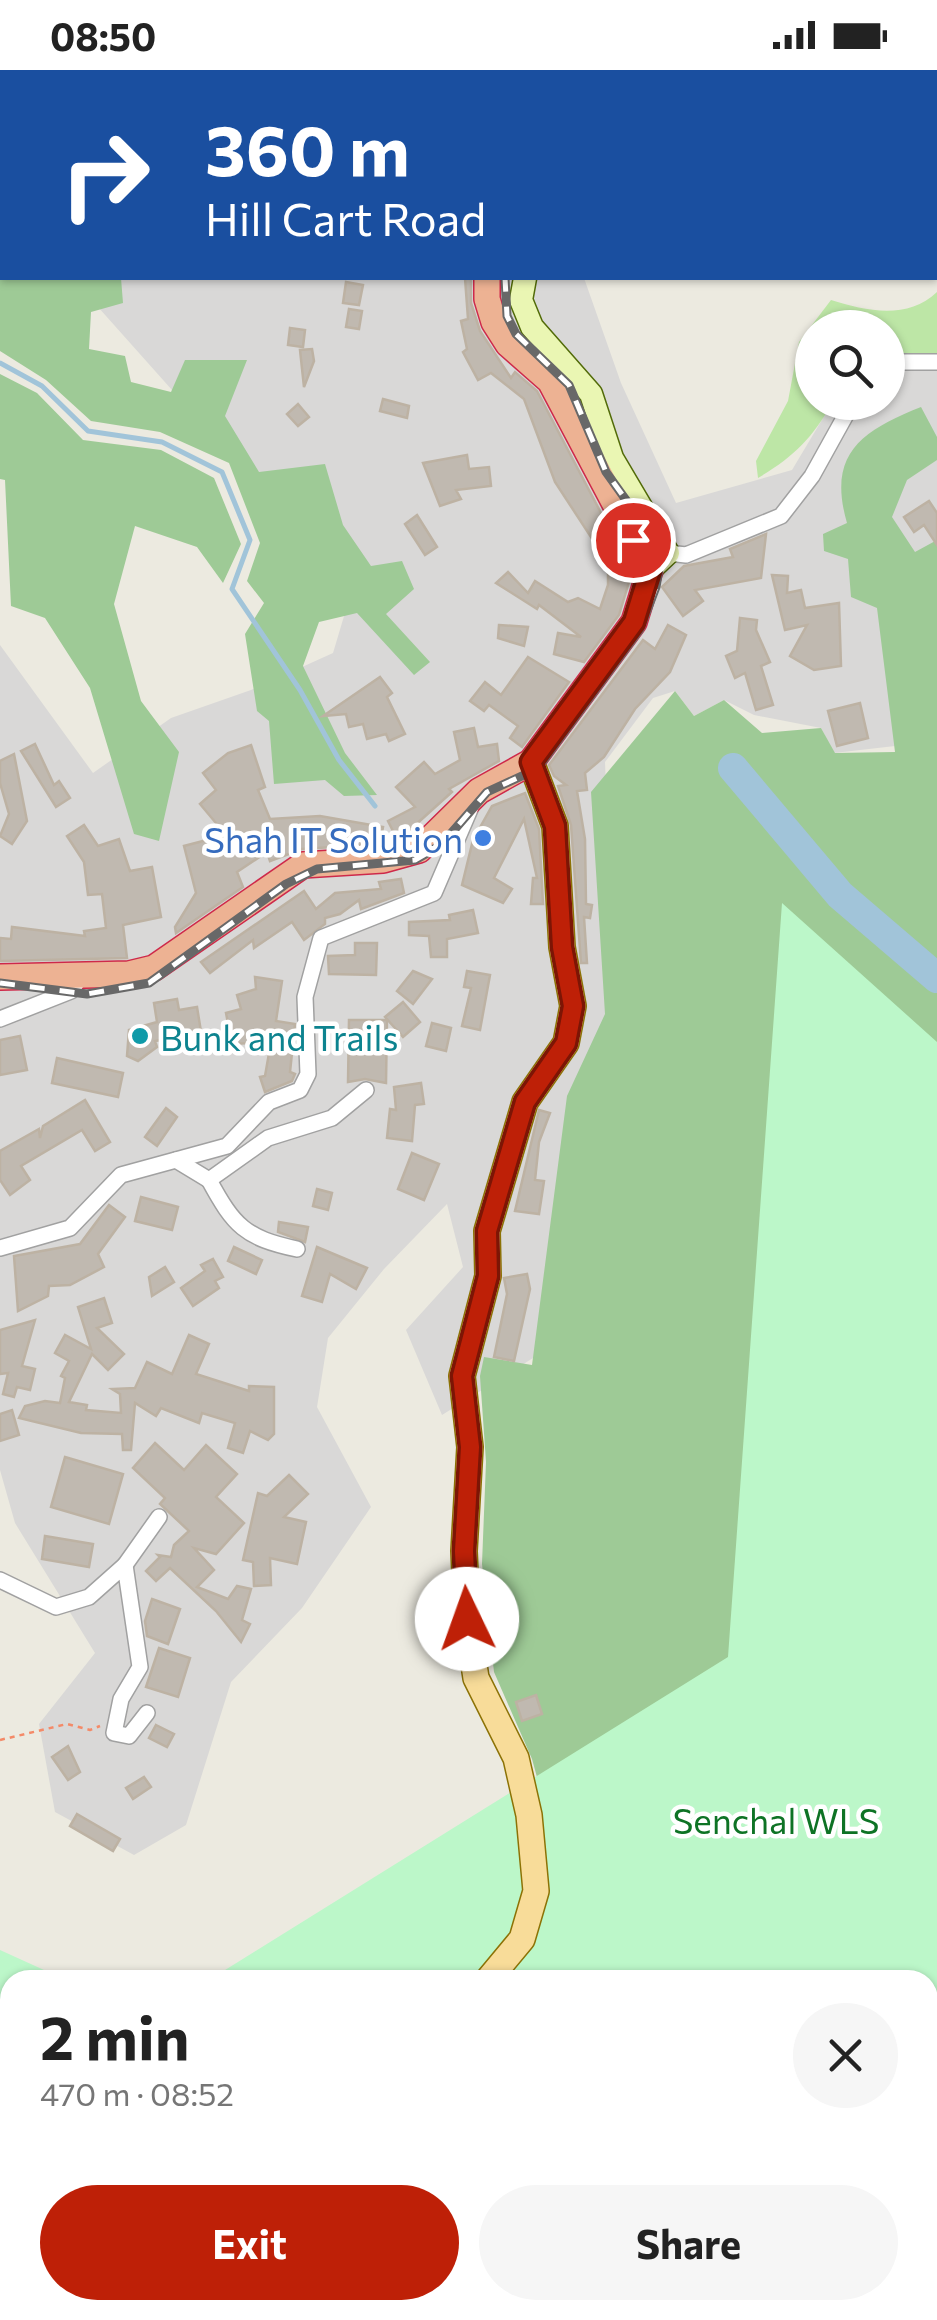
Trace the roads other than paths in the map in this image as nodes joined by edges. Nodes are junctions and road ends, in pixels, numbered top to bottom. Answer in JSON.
{"nodes":[{"id":1,"x":487,"y":280,"type":"edge"},
{"id":2,"x":525,"y":280,"type":"edge"},
{"id":3,"x":905,"y":362,"type":"edge"},
{"id":4,"x":937,"y":362,"type":"edge"},
{"id":5,"x":843,"y":420,"type":"edge"},
{"id":6,"x":659,"y":562,"type":"junction"},
{"id":7,"x":531,"y":762,"type":"junction"},
{"id":8,"x":479,"y":791,"type":"junction"},
{"id":9,"x":0,"y":977,"type":"edge"},
{"id":10,"x":82,"y":977,"type":"junction"},
{"id":11,"x":0,"y":1019,"type":"edge"},
{"id":12,"x":366,"y":1090,"type":"dead end"},
{"id":13,"x":176,"y":1160,"type":"junction"},
{"id":14,"x":208,"y":1180,"type":"junction"},
{"id":15,"x":0,"y":1248,"type":"edge"},
{"id":16,"x":298,"y":1249,"type":"dead end"},
{"id":17,"x":159,"y":1517,"type":"dead end"},
{"id":18,"x":125,"y":1565,"type":"junction"},
{"id":19,"x":0,"y":1580,"type":"edge"},
{"id":20,"x":147,"y":1713,"type":"dead end"},
{"id":21,"x":496,"y":1970,"type":"edge"}],
"edges":[{"from":1,"to":6,"type":"highway"},
{"from":2,"to":6,"type":"main road"},
{"from":3,"to":4,"type":"street"},
{"from":5,"to":6,"type":"street"},
{"from":6,"to":7,"type":"highway"},
{"from":7,"to":8,"type":"highway"},
{"from":7,"to":21,"type":"main road"},
{"from":8,"to":10,"type":"highway"},
{"from":8,"to":13,"type":"street"},
{"from":9,"to":10,"type":"highway"},
{"from":10,"to":11,"type":"street"},
{"from":12,"to":14,"type":"street"},
{"from":13,"to":14,"type":"street"},
{"from":13,"to":15,"type":"street"},
{"from":14,"to":16,"type":"street"},
{"from":17,"to":18,"type":"street"},
{"from":18,"to":19,"type":"street"},
{"from":18,"to":20,"type":"street"}]}
